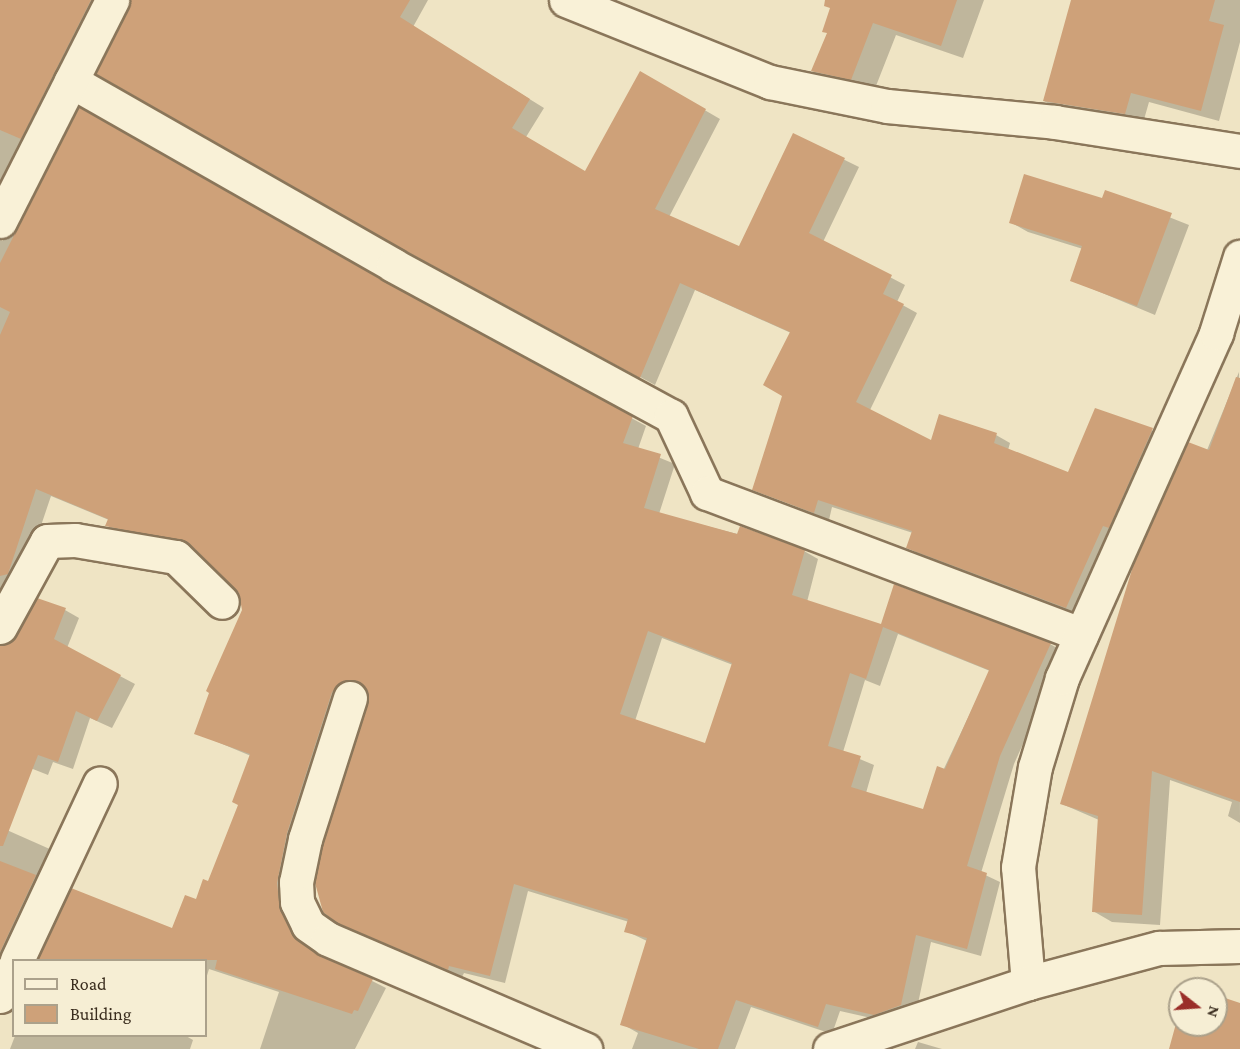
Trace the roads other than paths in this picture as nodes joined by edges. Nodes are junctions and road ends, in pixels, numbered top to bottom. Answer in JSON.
{"nodes":[{"id":1,"x":112,"y":0,"type":"edge"},
{"id":2,"x":566,"y":0,"type":"edge"},
{"id":3,"x":71,"y":81,"type":"junction"},
{"id":4,"x":1240,"y":151,"type":"edge"},
{"id":5,"x":0,"y":222,"type":"edge"},
{"id":6,"x":1240,"y":257,"type":"edge"},
{"id":7,"x":222,"y":602,"type":"dead end"},
{"id":8,"x":0,"y":627,"type":"edge"},
{"id":9,"x":1081,"y":634,"type":"junction"},
{"id":10,"x":350,"y":698,"type":"dead end"},
{"id":11,"x":100,"y":783,"type":"dead end"},
{"id":12,"x":1240,"y":946,"type":"edge"},
{"id":13,"x":17,"y":959,"type":"edge"},
{"id":14,"x":12,"y":971,"type":"edge"},
{"id":15,"x":1028,"y":983,"type":"junction"},
{"id":16,"x":0,"y":996,"type":"edge"},
{"id":17,"x":585,"y":1049,"type":"edge"},
{"id":18,"x":830,"y":1049,"type":"edge"}],
"edges":[{"from":1,"to":3,"type":"street"},
{"from":2,"to":4,"type":"street"},
{"from":3,"to":5,"type":"street"},
{"from":3,"to":9,"type":"street"},
{"from":6,"to":9,"type":"street"},
{"from":7,"to":8,"type":"street"},
{"from":9,"to":15,"type":"street"},
{"from":10,"to":17,"type":"street"},
{"from":11,"to":13,"type":"street"},
{"from":12,"to":15,"type":"street"},
{"from":14,"to":16,"type":"street"},
{"from":15,"to":18,"type":"street"}]}
